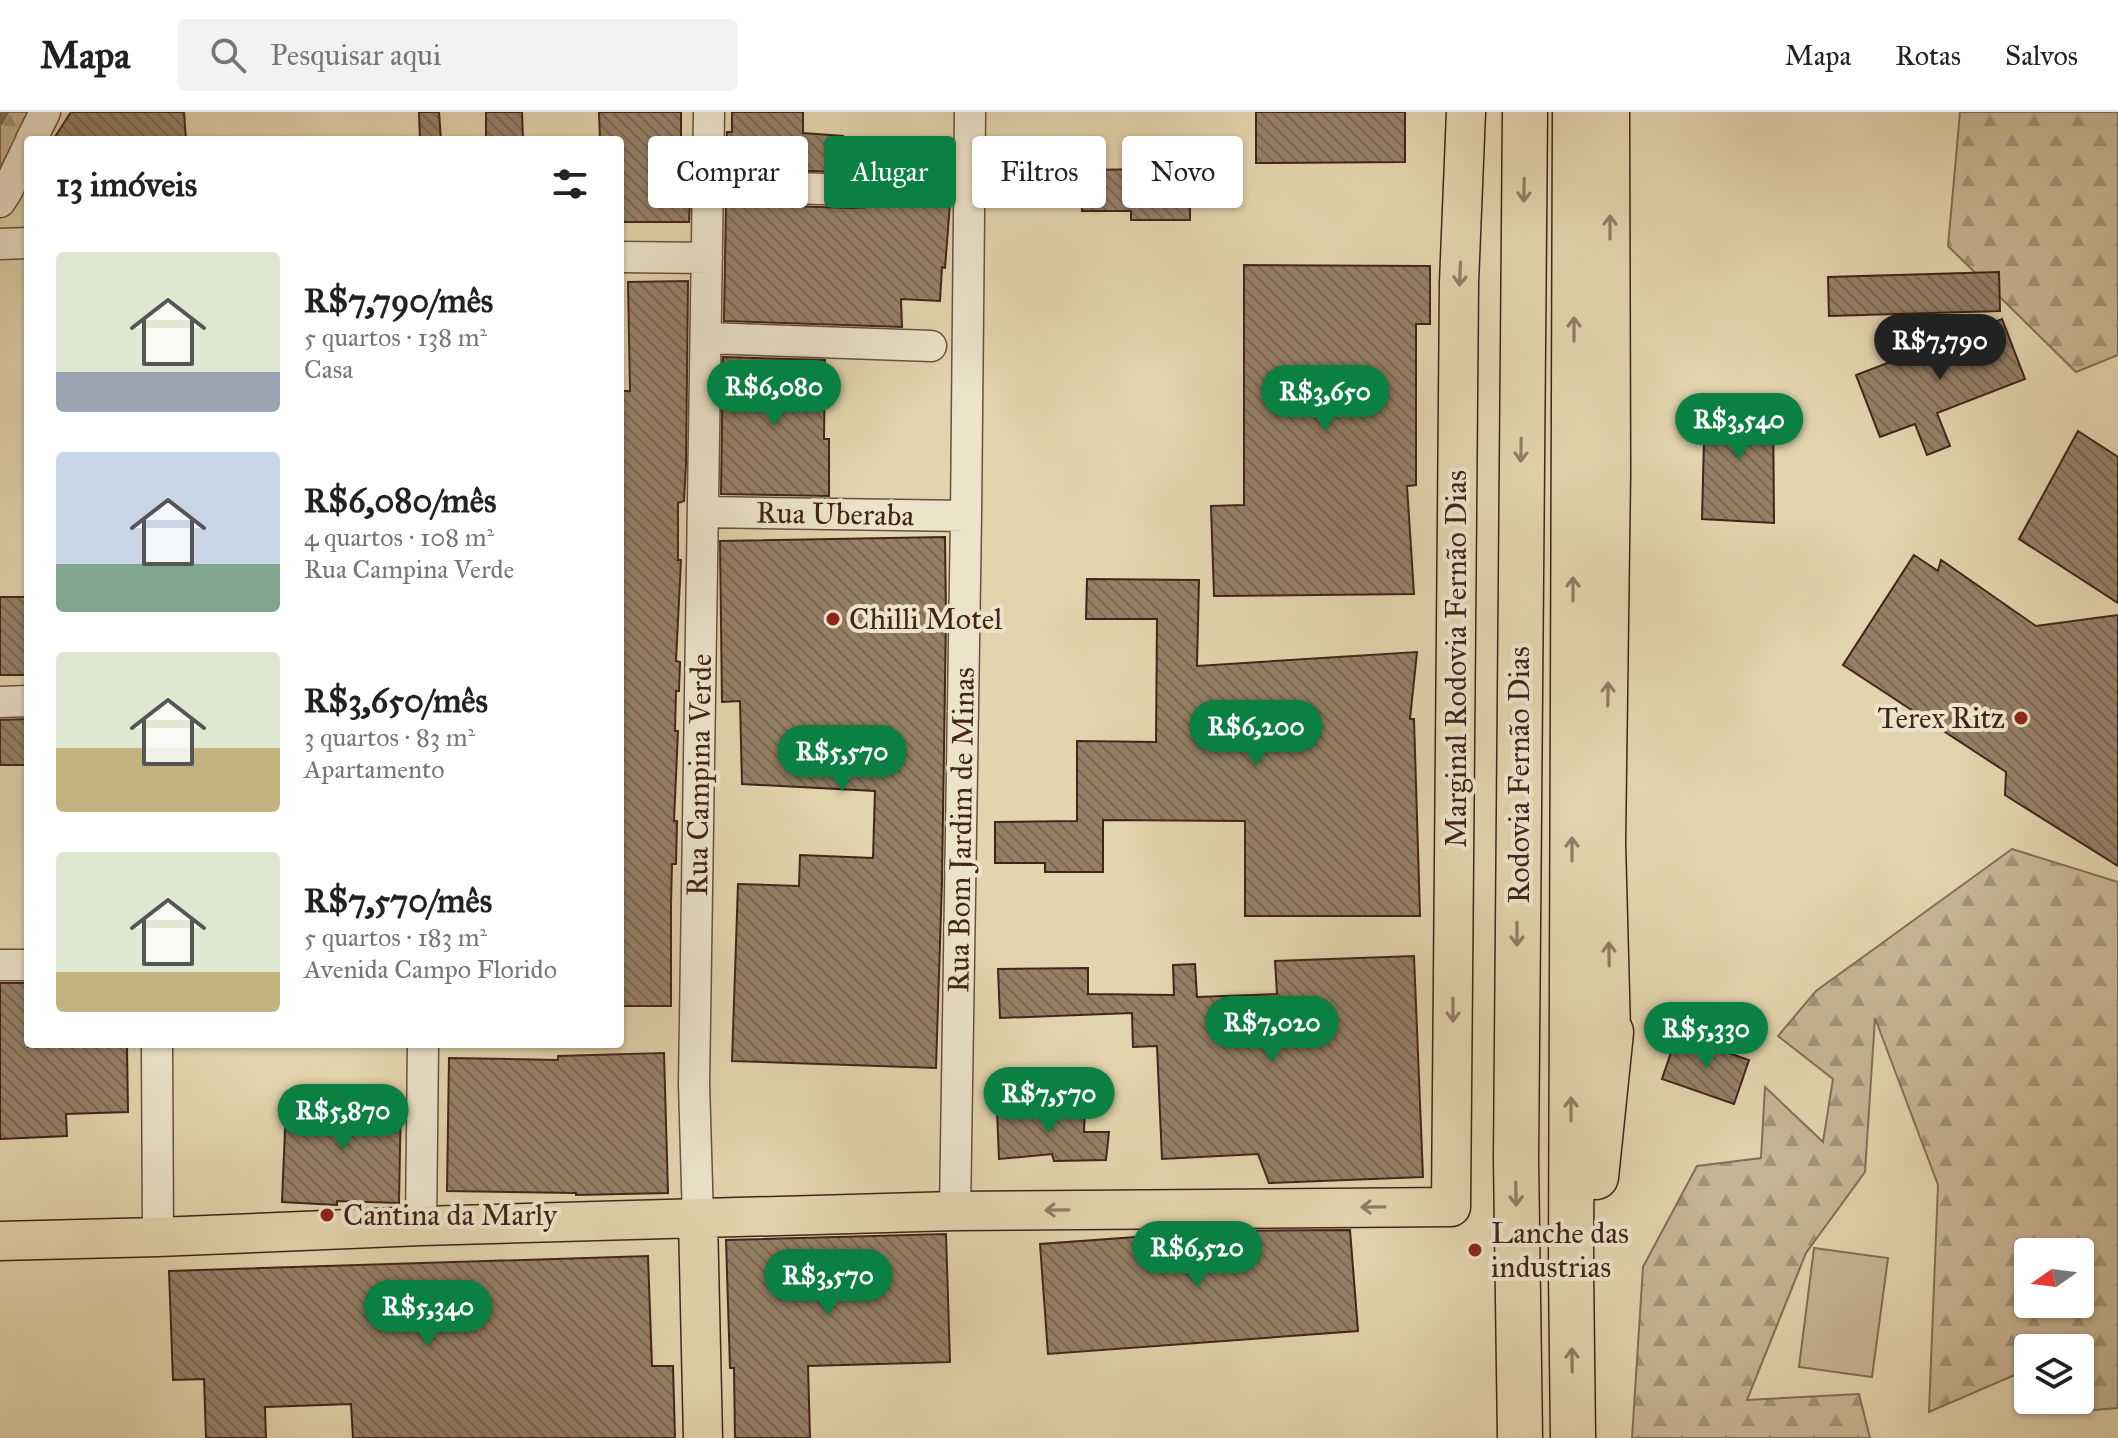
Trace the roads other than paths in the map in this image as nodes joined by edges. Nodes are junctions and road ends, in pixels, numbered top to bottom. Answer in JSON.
{"nodes":[{"id":1,"x":45,"y":112,"type":"edge"},
{"id":2,"x":709,"y":112,"type":"edge"},
{"id":3,"x":970,"y":112,"type":"edge"},
{"id":4,"x":1466,"y":112,"type":"edge"},
{"id":5,"x":1525,"y":112,"type":"edge"},
{"id":6,"x":1575,"y":112,"type":"edge"},
{"id":7,"x":1610,"y":112,"type":"edge"},
{"id":8,"x":33,"y":136,"type":"edge"},
{"id":9,"x":709,"y":136,"type":"edge"},
{"id":10,"x":24,"y":155,"type":"edge"},
{"id":11,"x":969,"y":184,"type":"junction"},
{"id":12,"x":808,"y":188,"type":"edge"},
{"id":13,"x":0,"y":202,"type":"edge"},
{"id":14,"x":708,"y":208,"type":"edge"},
{"id":15,"x":24,"y":243,"type":"edge"},
{"id":16,"x":0,"y":244,"type":"edge"},
{"id":17,"x":624,"y":257,"type":"edge"},
{"id":18,"x":707,"y":258,"type":"junction"},
{"id":19,"x":706,"y":338,"type":"junction"},
{"id":20,"x":931,"y":346,"type":"dead end"},
{"id":21,"x":703,"y":512,"type":"junction"},
{"id":22,"x":966,"y":516,"type":"junction"},
{"id":23,"x":24,"y":701,"type":"edge"},
{"id":24,"x":0,"y":702,"type":"edge"},
{"id":25,"x":0,"y":965,"type":"edge"},
{"id":26,"x":24,"y":965,"type":"edge"},
{"id":27,"x":1611,"y":1032,"type":"joint"},
{"id":28,"x":157,"y":1048,"type":"edge"},
{"id":29,"x":423,"y":1048,"type":"edge"},
{"id":30,"x":955,"y":1211,"type":"junction"},
{"id":31,"x":698,"y":1219,"type":"junction"},
{"id":32,"x":421,"y":1226,"type":"junction"},
{"id":33,"x":158,"y":1237,"type":"junction"},
{"id":34,"x":0,"y":1241,"type":"edge"},
{"id":35,"x":1571,"y":1271,"type":"junction"},
{"id":36,"x":703,"y":1438,"type":"edge"},
{"id":37,"x":1520,"y":1438,"type":"edge"},
{"id":38,"x":1573,"y":1438,"type":"edge"}],
"edges":[{"from":1,"to":8,"type":"street"},
{"from":2,"to":9,"type":"street","name":"Rua Campina Verde"},
{"from":3,"to":11,"type":"street","name":"Rua Bom Jardim de Minas"},
{"from":4,"to":30,"type":"main road","name":"Marginal Rodovia Fernão Dias","one_way":true},
{"from":5,"to":37,"type":"highway","name":"Rodovia Fernão Dias","one_way":true},
{"from":35,"to":6,"type":"highway","name":"Rodovia Fernão Dias","one_way":true},
{"from":27,"to":7,"type":"main road","one_way":true},
{"from":10,"to":13,"type":"street"},
{"from":11,"to":12,"type":"street"},
{"from":11,"to":22,"type":"street","name":"Rua Bom Jardim de Minas"},
{"from":14,"to":18,"type":"street","name":"Rua Campina Verde"},
{"from":15,"to":16,"type":"street"},
{"from":17,"to":18,"type":"street"},
{"from":18,"to":19,"type":"street","name":"Rua Campina Verde"},
{"from":19,"to":20,"type":"street"},
{"from":19,"to":21,"type":"street","name":"Rua Campina Verde"},
{"from":21,"to":22,"type":"street","name":"Rua Uberaba"},
{"from":21,"to":31,"type":"street","name":"Rua Campina Verde"},
{"from":22,"to":30,"type":"street","name":"Rua Bom Jardim de Minas"},
{"from":23,"to":24,"type":"street"},
{"from":25,"to":26,"type":"street"},
{"from":27,"to":35,"type":"highway"},
{"from":28,"to":33,"type":"street"},
{"from":29,"to":32,"type":"street"},
{"from":30,"to":31,"type":"main road"},
{"from":31,"to":32,"type":"main road"},
{"from":31,"to":36,"type":"main road","name":"Rua Campina Verde"},
{"from":32,"to":33,"type":"main road"},
{"from":33,"to":34,"type":"main road"},
{"from":38,"to":35,"type":"highway","name":"Rodovia Fernão Dias","one_way":true}]}
